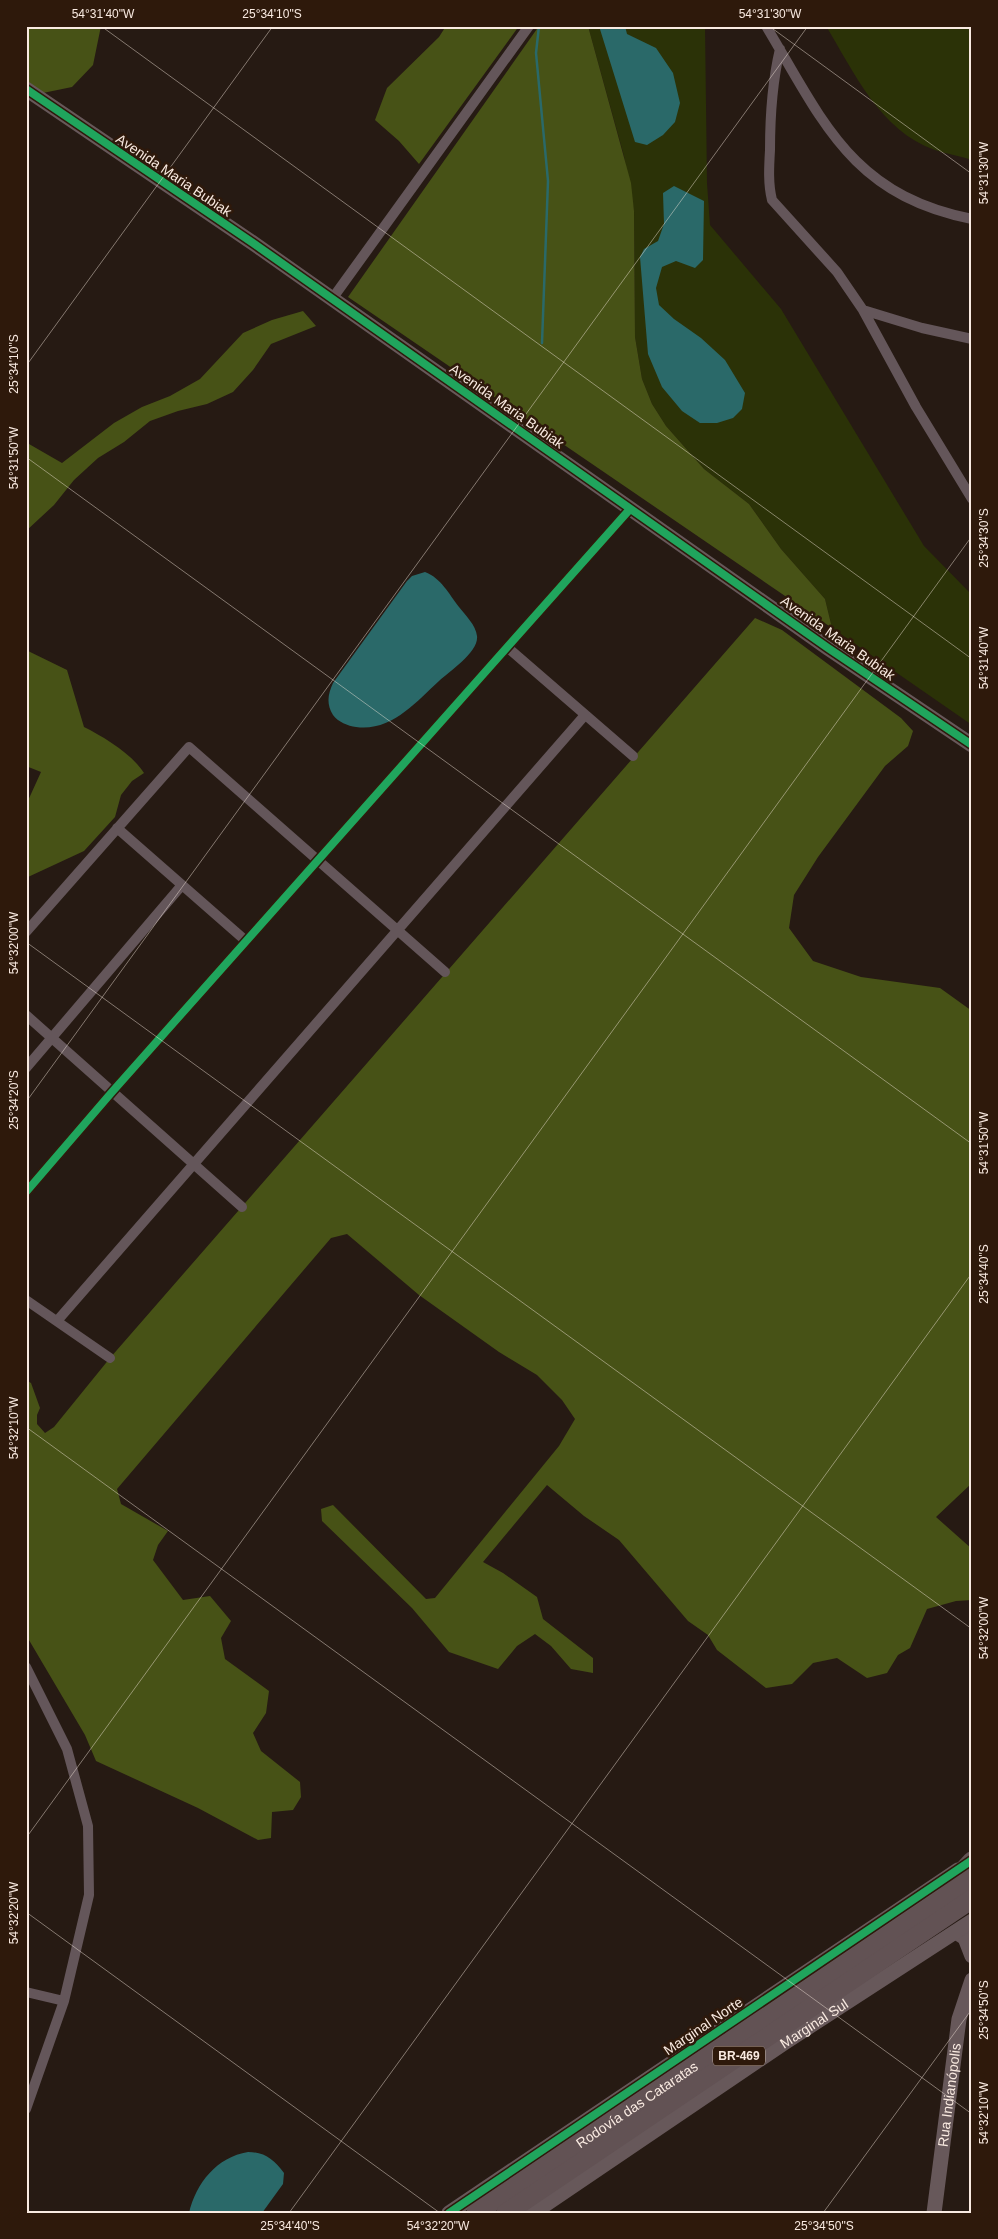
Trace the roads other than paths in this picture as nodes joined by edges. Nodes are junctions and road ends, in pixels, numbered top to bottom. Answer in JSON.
{"nodes":[{"id":1,"x":529,"y":26,"type":"edge"},
{"id":2,"x":766,"y":26,"type":"edge"},
{"id":3,"x":780,"y":49,"type":"junction"},
{"id":4,"x":26,"y":89,"type":"edge"},
{"id":5,"x":972,"y":219,"type":"edge"},
{"id":6,"x":332,"y":300,"type":"junction"},
{"id":7,"x":863,"y":310,"type":"junction"},
{"id":8,"x":972,"y":339,"type":"edge"},
{"id":9,"x":972,"y":499,"type":"edge"},
{"id":10,"x":630,"y":509,"type":"junction"},
{"id":11,"x":507,"y":647,"type":"junction"},
{"id":12,"x":585,"y":715,"type":"junction"},
{"id":13,"x":972,"y":745,"type":"edge"},
{"id":14,"x":633,"y":756,"type":"dead end"},
{"id":15,"x":117,"y":828,"type":"junction"},
{"id":16,"x":318,"y":860,"type":"junction"},
{"id":17,"x":182,"y":885,"type":"junction"},
{"id":18,"x":398,"y":930,"type":"junction"},
{"id":19,"x":26,"y":932,"type":"edge"},
{"id":20,"x":246,"y":941,"type":"junction"},
{"id":21,"x":445,"y":972,"type":"dead end"},
{"id":22,"x":26,"y":1015,"type":"edge"},
{"id":23,"x":52,"y":1038,"type":"junction"},
{"id":24,"x":26,"y":1068,"type":"edge"},
{"id":25,"x":112,"y":1092,"type":"junction"},
{"id":26,"x":194,"y":1164,"type":"junction"},
{"id":27,"x":26,"y":1192,"type":"edge"},
{"id":28,"x":242,"y":1208,"type":"dead end"},
{"id":29,"x":26,"y":1300,"type":"edge"},
{"id":30,"x":57,"y":1321,"type":"junction"},
{"id":31,"x":110,"y":1358,"type":"dead end"},
{"id":32,"x":26,"y":1668,"type":"edge"},
{"id":33,"x":972,"y":1861,"type":"edge"},
{"id":34,"x":972,"y":1879,"type":"edge"},
{"id":35,"x":972,"y":1899,"type":"edge"},
{"id":36,"x":925,"y":1910,"type":"junction"},
{"id":37,"x":972,"y":1921,"type":"edge"},
{"id":38,"x":956,"y":1932,"type":"junction"},
{"id":39,"x":972,"y":1956,"type":"edge"},
{"id":40,"x":972,"y":1980,"type":"edge"},
{"id":41,"x":26,"y":1992,"type":"edge"},
{"id":42,"x":64,"y":2001,"type":"junction"},
{"id":43,"x":26,"y":2109,"type":"edge"},
{"id":44,"x":449,"y":2213,"type":"edge"},
{"id":45,"x":476,"y":2213,"type":"edge"},
{"id":46,"x":506,"y":2213,"type":"edge"},
{"id":47,"x":533,"y":2213,"type":"edge"},
{"id":48,"x":934,"y":2213,"type":"edge"}],
"edges":[{"from":1,"to":6,"type":"street"},
{"from":2,"to":3,"type":"street"},
{"from":3,"to":5,"type":"street"},
{"from":3,"to":7,"type":"street"},
{"from":4,"to":6,"type":"street","name":"Avenida Maria Bubiak"},
{"from":6,"to":10,"type":"street","name":"Avenida Maria Bubiak"},
{"from":7,"to":8,"type":"street"},
{"from":7,"to":9,"type":"street"},
{"from":10,"to":11,"type":"street"},
{"from":10,"to":13,"type":"street","name":"Avenida Maria Bubiak"},
{"from":11,"to":12,"type":"street"},
{"from":11,"to":16,"type":"street"},
{"from":12,"to":14,"type":"street"},
{"from":12,"to":18,"type":"street"},
{"from":15,"to":16,"type":"street"},
{"from":15,"to":17,"type":"street"},
{"from":15,"to":19,"type":"street"},
{"from":16,"to":18,"type":"street"},
{"from":16,"to":20,"type":"street"},
{"from":17,"to":20,"type":"street"},
{"from":17,"to":23,"type":"street"},
{"from":18,"to":21,"type":"street"},
{"from":18,"to":26,"type":"street"},
{"from":20,"to":25,"type":"street"},
{"from":22,"to":23,"type":"street"},
{"from":23,"to":24,"type":"street"},
{"from":23,"to":25,"type":"street"},
{"from":25,"to":26,"type":"street"},
{"from":25,"to":27,"type":"street"},
{"from":26,"to":28,"type":"street"},
{"from":26,"to":30,"type":"street"},
{"from":29,"to":30,"type":"street"},
{"from":30,"to":31,"type":"street"},
{"from":32,"to":42,"type":"street"},
{"from":33,"to":36,"type":"highway"},
{"from":33,"to":44,"type":"street","name":"Marginal Norte"},
{"from":34,"to":36,"type":"highway","name":"Rodovía das Cataratas","number":"BR-469"},
{"from":35,"to":46,"type":"highway","name":"Rodovía das Cataratas","number":"BR-469"},
{"from":36,"to":45,"type":"highway","name":"Rodovía das Cataratas","number":"BR-469"},
{"from":37,"to":38,"type":"street","name":"Marginal Sul","number":"BR-469"},
{"from":38,"to":39,"type":"street"},
{"from":38,"to":47,"type":"street","name":"Marginal Sul","number":"BR-469"},
{"from":40,"to":48,"type":"street","name":"Rua Indianópolis"},
{"from":41,"to":42,"type":"street"},
{"from":42,"to":43,"type":"street"}]}
